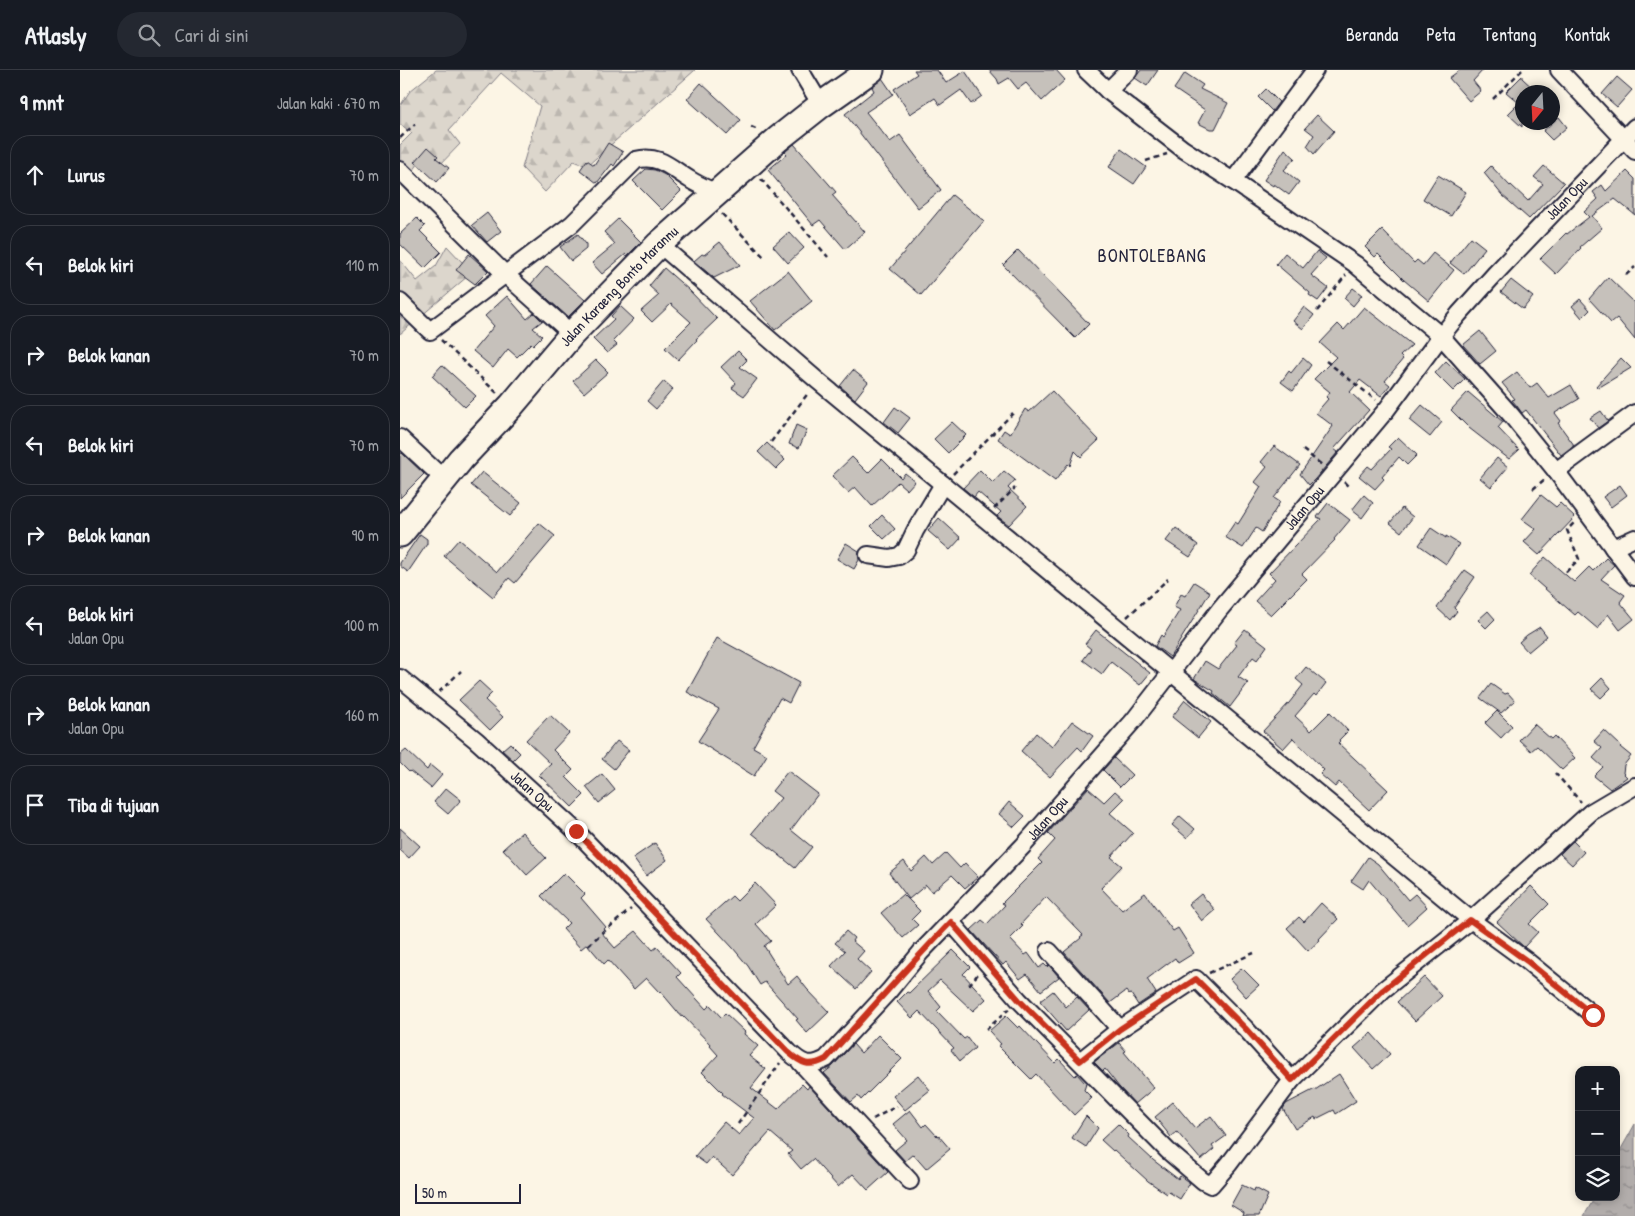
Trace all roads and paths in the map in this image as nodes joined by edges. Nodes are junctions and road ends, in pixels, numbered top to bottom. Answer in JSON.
{"nodes":[{"id":1,"x":800,"y":70,"type":"edge"},
{"id":2,"x":871,"y":70,"type":"edge"},
{"id":3,"x":1086,"y":70,"type":"edge"},
{"id":4,"x":1128,"y":70,"type":"edge"},
{"id":5,"x":1316,"y":70,"type":"edge"},
{"id":6,"x":1522,"y":70,"type":"edge"},
{"id":7,"x":1559,"y":70,"type":"edge"},
{"id":8,"x":1108,"y":91,"type":"junction"},
{"id":9,"x":1493,"y":99,"type":"dead end"},
{"id":10,"x":821,"y":105,"type":"junction"},
{"id":11,"x":415,"y":124,"type":"dead end"},
{"id":12,"x":1630,"y":133,"type":"edge"},
{"id":13,"x":400,"y":138,"type":"edge"},
{"id":14,"x":1635,"y":151,"type":"edge"},
{"id":15,"x":748,"y":164,"type":"junction"},
{"id":16,"x":401,"y":173,"type":"edge"},
{"id":17,"x":1233,"y":182,"type":"junction"},
{"id":18,"x":713,"y":197,"type":"junction"},
{"id":19,"x":659,"y":244,"type":"junction"},
{"id":20,"x":764,"y":257,"type":"dead end"},
{"id":21,"x":828,"y":257,"type":"dead end"},
{"id":22,"x":1355,"y":264,"type":"junction"},
{"id":23,"x":1635,"y":267,"type":"edge"},
{"id":24,"x":506,"y":275,"type":"junction"},
{"id":25,"x":1626,"y":275,"type":"dead end"},
{"id":26,"x":400,"y":302,"type":"edge"},
{"id":27,"x":1317,"y":311,"type":"dead end"},
{"id":28,"x":430,"y":331,"type":"junction"},
{"id":29,"x":572,"y":334,"type":"junction"},
{"id":30,"x":1441,"y":336,"type":"junction"},
{"id":31,"x":1326,"y":360,"type":"dead end"},
{"id":32,"x":818,"y":381,"type":"junction"},
{"id":33,"x":510,"y":406,"type":"junction"},
{"id":34,"x":1387,"y":409,"type":"junction"},
{"id":35,"x":1013,"y":413,"type":"dead end"},
{"id":36,"x":1635,"y":413,"type":"edge"},
{"id":37,"x":400,"y":438,"type":"edge"},
{"id":38,"x":771,"y":442,"type":"dead end"},
{"id":39,"x":1556,"y":471,"type":"junction"},
{"id":40,"x":444,"y":479,"type":"junction"},
{"id":41,"x":943,"y":484,"type":"junction"},
{"id":42,"x":1015,"y":488,"type":"dead end"},
{"id":43,"x":1585,"y":511,"type":"junction"},
{"id":44,"x":984,"y":519,"type":"junction"},
{"id":45,"x":400,"y":534,"type":"edge"},
{"id":46,"x":1635,"y":538,"type":"edge"},
{"id":47,"x":1613,"y":548,"type":"junction"},
{"id":48,"x":868,"y":554,"type":"dead end"},
{"id":49,"x":1566,"y":572,"type":"dead end"},
{"id":50,"x":1635,"y":577,"type":"edge"},
{"id":51,"x":1168,"y":580,"type":"dead end"},
{"id":52,"x":1115,"y":628,"type":"junction"},
{"id":53,"x":461,"y":671,"type":"dead end"},
{"id":54,"x":1171,"y":673,"type":"junction"},
{"id":55,"x":400,"y":678,"type":"edge"},
{"id":56,"x":429,"y":702,"type":"junction"},
{"id":57,"x":1556,"y":772,"type":"dead end"},
{"id":58,"x":1635,"y":786,"type":"edge"},
{"id":59,"x":1591,"y":812,"type":"junction"},
{"id":60,"x":642,"y":900,"type":"junction"},
{"id":61,"x":1470,"y":920,"type":"junction"},
{"id":62,"x":951,"y":922,"type":"junction"},
{"id":63,"x":588,"y":945,"type":"dead end"},
{"id":64,"x":1049,"y":951,"type":"dead end"},
{"id":65,"x":1254,"y":953,"type":"dead end"},
{"id":66,"x":1196,"y":979,"type":"junction"},
{"id":67,"x":1019,"y":1000,"type":"junction"},
{"id":68,"x":1593,"y":1015,"type":"dead end"},
{"id":69,"x":1120,"y":1029,"type":"junction"},
{"id":70,"x":986,"y":1030,"type":"dead end"},
{"id":71,"x":794,"y":1057,"type":"junction"},
{"id":72,"x":1080,"y":1061,"type":"junction"},
{"id":73,"x":1292,"y":1080,"type":"junction"},
{"id":74,"x":897,"y":1106,"type":"dead end"},
{"id":75,"x":738,"y":1124,"type":"dead end"},
{"id":76,"x":859,"y":1126,"type":"junction"},
{"id":77,"x":910,"y":1181,"type":"dead end"}],
"edges":[{"from":1,"to":10,"type":"street"},
{"from":2,"to":10,"type":"main road","name":"Jalan Karaeng Bonto Marannu"},
{"from":3,"to":8,"type":"street"},
{"from":4,"to":8,"type":"street"},
{"from":5,"to":17,"type":"street"},
{"from":6,"to":9,"type":"path"},
{"from":7,"to":12,"type":"street"},
{"from":8,"to":17,"type":"street"},
{"from":10,"to":15,"type":"main road","name":"Jalan Karaeng Bonto Marannu"},
{"from":11,"to":13,"type":"path"},
{"from":12,"to":14,"type":"street"},
{"from":12,"to":30,"type":"street","name":"Jalan Opu"},
{"from":15,"to":18,"type":"main road","name":"Jalan Karaeng Bonto Marannu"},
{"from":15,"to":21,"type":"path"},
{"from":16,"to":24,"type":"street"},
{"from":17,"to":22,"type":"street"},
{"from":18,"to":19,"type":"main road","name":"Jalan Karaeng Bonto Marannu"},
{"from":18,"to":20,"type":"path"},
{"from":18,"to":24,"type":"street"},
{"from":19,"to":29,"type":"main road","name":"Jalan Karaeng Bonto Marannu"},
{"from":19,"to":32,"type":"street"},
{"from":22,"to":27,"type":"path"},
{"from":22,"to":30,"type":"street"},
{"from":23,"to":25,"type":"path"},
{"from":24,"to":28,"type":"street"},
{"from":24,"to":29,"type":"street"},
{"from":26,"to":28,"type":"street"},
{"from":28,"to":33,"type":"path"},
{"from":29,"to":33,"type":"main road","name":"Jalan Karaeng Bonto Marannu"},
{"from":30,"to":34,"type":"street","name":"Jalan Opu"},
{"from":30,"to":39,"type":"street"},
{"from":31,"to":34,"type":"path"},
{"from":32,"to":38,"type":"path"},
{"from":32,"to":41,"type":"street"},
{"from":33,"to":40,"type":"main road","name":"Jalan Karaeng Bonto Marannu"},
{"from":34,"to":54,"type":"street","name":"Jalan Opu"},
{"from":35,"to":41,"type":"path"},
{"from":36,"to":39,"type":"street"},
{"from":37,"to":40,"type":"street"},
{"from":39,"to":43,"type":"street"},
{"from":40,"to":45,"type":"main road","name":"Jalan Karaeng Bonto Marannu"},
{"from":41,"to":44,"type":"street"},
{"from":41,"to":48,"type":"street"},
{"from":42,"to":44,"type":"path"},
{"from":43,"to":47,"type":"street"},
{"from":43,"to":49,"type":"path"},
{"from":44,"to":52,"type":"street"},
{"from":46,"to":47,"type":"street"},
{"from":47,"to":50,"type":"street"},
{"from":51,"to":52,"type":"path"},
{"from":52,"to":54,"type":"street"},
{"from":53,"to":56,"type":"path"},
{"from":54,"to":61,"type":"street"},
{"from":54,"to":62,"type":"street","name":"Jalan Opu"},
{"from":55,"to":56,"type":"street","name":"Jalan Opu"},
{"from":56,"to":60,"type":"street","name":"Jalan Opu"},
{"from":57,"to":59,"type":"path"},
{"from":58,"to":59,"type":"street"},
{"from":59,"to":61,"type":"street"},
{"from":60,"to":63,"type":"path"},
{"from":60,"to":71,"type":"street","name":"Jalan Opu"},
{"from":61,"to":68,"type":"street"},
{"from":61,"to":73,"type":"street"},
{"from":62,"to":67,"type":"street"},
{"from":62,"to":71,"type":"street","name":"Jalan Opu"},
{"from":64,"to":69,"type":"street"},
{"from":65,"to":66,"type":"path"},
{"from":66,"to":69,"type":"street"},
{"from":66,"to":73,"type":"street"},
{"from":67,"to":70,"type":"path"},
{"from":67,"to":72,"type":"street"},
{"from":69,"to":72,"type":"street"},
{"from":71,"to":75,"type":"path"},
{"from":71,"to":76,"type":"street"},
{"from":72,"to":73,"type":"street"},
{"from":74,"to":76,"type":"path"},
{"from":76,"to":77,"type":"street"}]}
